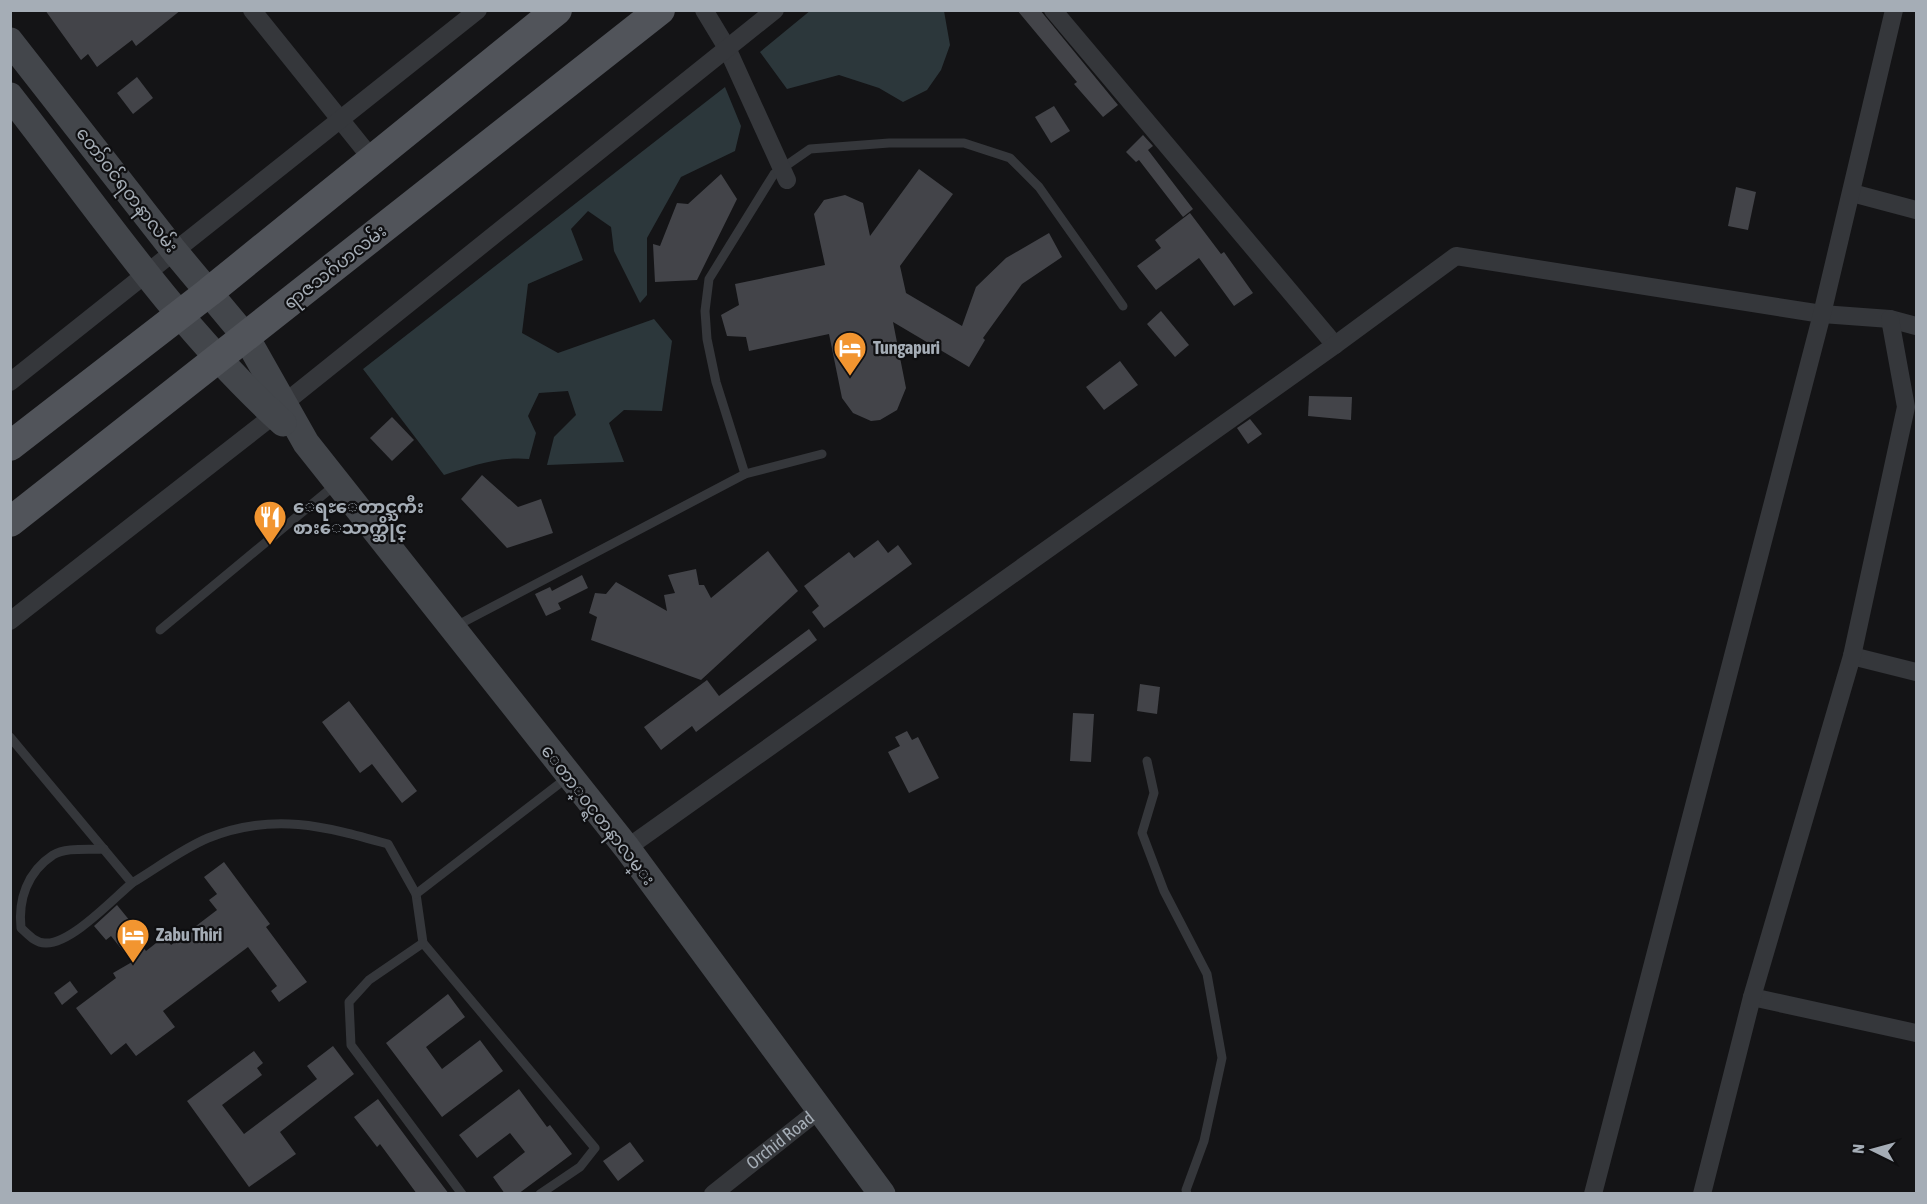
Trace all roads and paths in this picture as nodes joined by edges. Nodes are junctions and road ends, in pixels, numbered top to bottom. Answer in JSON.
{"nodes":[{"id":1,"x":252,"y":10,"type":"edge"},
{"id":2,"x":478,"y":10,"type":"edge"},
{"id":3,"x":557,"y":10,"type":"edge"},
{"id":4,"x":660,"y":10,"type":"edge"},
{"id":5,"x":704,"y":10,"type":"edge"},
{"id":6,"x":775,"y":10,"type":"edge"},
{"id":7,"x":1053,"y":10,"type":"edge"},
{"id":8,"x":1894,"y":10,"type":"edge"},
{"id":9,"x":10,"y":41,"type":"edge"},
{"id":10,"x":727,"y":48,"type":"junction"},
{"id":11,"x":10,"y":96,"type":"edge"},
{"id":12,"x":340,"y":121,"type":"junction"},
{"id":13,"x":372,"y":159,"type":"junction"},
{"id":14,"x":784,"y":174,"type":"junction"},
{"id":15,"x":1852,"y":193,"type":"junction"},
{"id":16,"x":1917,"y":210,"type":"edge"},
{"id":17,"x":175,"y":252,"type":"junction"},
{"id":18,"x":148,"y":274,"type":"junction"},
{"id":19,"x":209,"y":292,"type":"junction"},
{"id":20,"x":1123,"y":306,"type":"dead end"},
{"id":21,"x":180,"y":314,"type":"junction"},
{"id":22,"x":1822,"y":314,"type":"junction"},
{"id":23,"x":1890,"y":319,"type":"junction"},
{"id":24,"x":1917,"y":326,"type":"edge"},
{"id":25,"x":246,"y":338,"type":"junction"},
{"id":26,"x":1335,"y":345,"type":"junction"},
{"id":27,"x":218,"y":360,"type":"junction"},
{"id":28,"x":10,"y":382,"type":"edge"},
{"id":29,"x":278,"y":410,"type":"junction"},
{"id":30,"x":10,"y":446,"type":"edge"},
{"id":31,"x":822,"y":453,"type":"dead end"},
{"id":32,"x":745,"y":474,"type":"junction"},
{"id":33,"x":337,"y":483,"type":"junction"},
{"id":34,"x":10,"y":522,"type":"edge"},
{"id":35,"x":10,"y":621,"type":"edge"},
{"id":36,"x":452,"y":628,"type":"junction"},
{"id":37,"x":160,"y":630,"type":"dead end"},
{"id":38,"x":1852,"y":656,"type":"junction"},
{"id":39,"x":1917,"y":672,"type":"edge"},
{"id":40,"x":10,"y":737,"type":"edge"},
{"id":41,"x":1147,"y":761,"type":"dead end"},
{"id":42,"x":569,"y":776,"type":"junction"},
{"id":43,"x":627,"y":848,"type":"junction"},
{"id":44,"x":104,"y":849,"type":"junction"},
{"id":45,"x":132,"y":883,"type":"junction"},
{"id":46,"x":416,"y":894,"type":"junction"},
{"id":47,"x":423,"y":943,"type":"junction"},
{"id":48,"x":1752,"y":997,"type":"junction"},
{"id":49,"x":1917,"y":1033,"type":"edge"},
{"id":50,"x":819,"y":1110,"type":"junction"},
{"id":51,"x":462,"y":1194,"type":"edge"},
{"id":52,"x":540,"y":1194,"type":"edge"},
{"id":53,"x":713,"y":1194,"type":"edge"},
{"id":54,"x":882,"y":1194,"type":"edge"},
{"id":55,"x":1187,"y":1194,"type":"edge"},
{"id":56,"x":1593,"y":1194,"type":"edge"},
{"id":57,"x":1702,"y":1194,"type":"edge"}],
"edges":[{"from":1,"to":12,"type":"street"},
{"from":2,"to":12,"type":"street"},
{"from":3,"to":13,"type":"main road"},
{"from":4,"to":25,"type":"main road","name":"ရာဇသင်္ဂဟလမ်း"},
{"from":5,"to":10,"type":"street"},
{"from":6,"to":10,"type":"street"},
{"from":7,"to":26,"type":"street"},
{"from":8,"to":15,"type":"street"},
{"from":9,"to":17,"type":"main road","name":"တော်ဝင်ရတနာလမ်း"},
{"from":10,"to":14,"type":"street"},
{"from":10,"to":29,"type":"street"},
{"from":11,"to":18,"type":"main road","name":"တော်ဝင်ရတနာလမ်း"},
{"from":12,"to":13,"type":"street"},
{"from":12,"to":17,"type":"street"},
{"from":13,"to":19,"type":"main road"},
{"from":14,"to":20,"type":"lane"},
{"from":14,"to":32,"type":"lane"},
{"from":15,"to":16,"type":"street"},
{"from":15,"to":22,"type":"street"},
{"from":17,"to":18,"type":"street"},
{"from":17,"to":19,"type":"main road","name":"တော်ဝင်ရတနာလမ်း"},
{"from":18,"to":21,"type":"main road","name":"တော်ဝင်ရတနာလမ်း"},
{"from":18,"to":28,"type":"street"},
{"from":19,"to":21,"type":"main road"},
{"from":19,"to":25,"type":"main road","name":"တော်ဝင်ရတနာလမ်း"},
{"from":21,"to":27,"type":"main road","name":"တော်ဝင်ရတနာလမ်း"},
{"from":21,"to":30,"type":"main road"},
{"from":22,"to":23,"type":"street"},
{"from":22,"to":26,"type":"street"},
{"from":22,"to":56,"type":"street"},
{"from":23,"to":24,"type":"street"},
{"from":23,"to":38,"type":"street"},
{"from":25,"to":27,"type":"main road","name":"ရာဇသင်္ဂဟလမ်း"},
{"from":25,"to":29,"type":"main road","name":"တော်ဝင်ရတနာလမ်း"},
{"from":26,"to":43,"type":"street"},
{"from":27,"to":29,"type":"main road","name":"တော်ဝင်ရတနာလမ်း"},
{"from":27,"to":34,"type":"main road","name":"ရာဇသင်္ဂဟလမ်း"},
{"from":29,"to":33,"type":"main road","name":"ေတာ္၀င္ရတနာလမ္း"},
{"from":29,"to":35,"type":"street"},
{"from":31,"to":32,"type":"lane"},
{"from":32,"to":36,"type":"lane"},
{"from":33,"to":36,"type":"main road","name":"ေတာ္၀င္ရတနာလမ္း"},
{"from":33,"to":37,"type":"lane"},
{"from":36,"to":42,"type":"main road","name":"ေတာ္၀င္ရတနာလမ္း"},
{"from":38,"to":39,"type":"street"},
{"from":38,"to":48,"type":"street"},
{"from":40,"to":44,"type":"lane"},
{"from":41,"to":55,"type":"lane"},
{"from":42,"to":43,"type":"main road","name":"ေတာ္၀င္ရတနာလမ္း"},
{"from":42,"to":46,"type":"lane"},
{"from":43,"to":50,"type":"main road","name":"ေတာ္၀င္ရတနာလမ္း"},
{"from":44,"to":45,"type":"lane"},
{"from":44,"to":45,"type":"lane"},
{"from":45,"to":46,"type":"lane"},
{"from":46,"to":47,"type":"lane"},
{"from":47,"to":51,"type":"lane"},
{"from":47,"to":52,"type":"lane"},
{"from":48,"to":49,"type":"street"},
{"from":48,"to":57,"type":"street"},
{"from":50,"to":53,"type":"street","name":"Orchid Road"},
{"from":50,"to":54,"type":"main road","name":"ေတာ္၀င္ရတနာလမ္း"}]}
